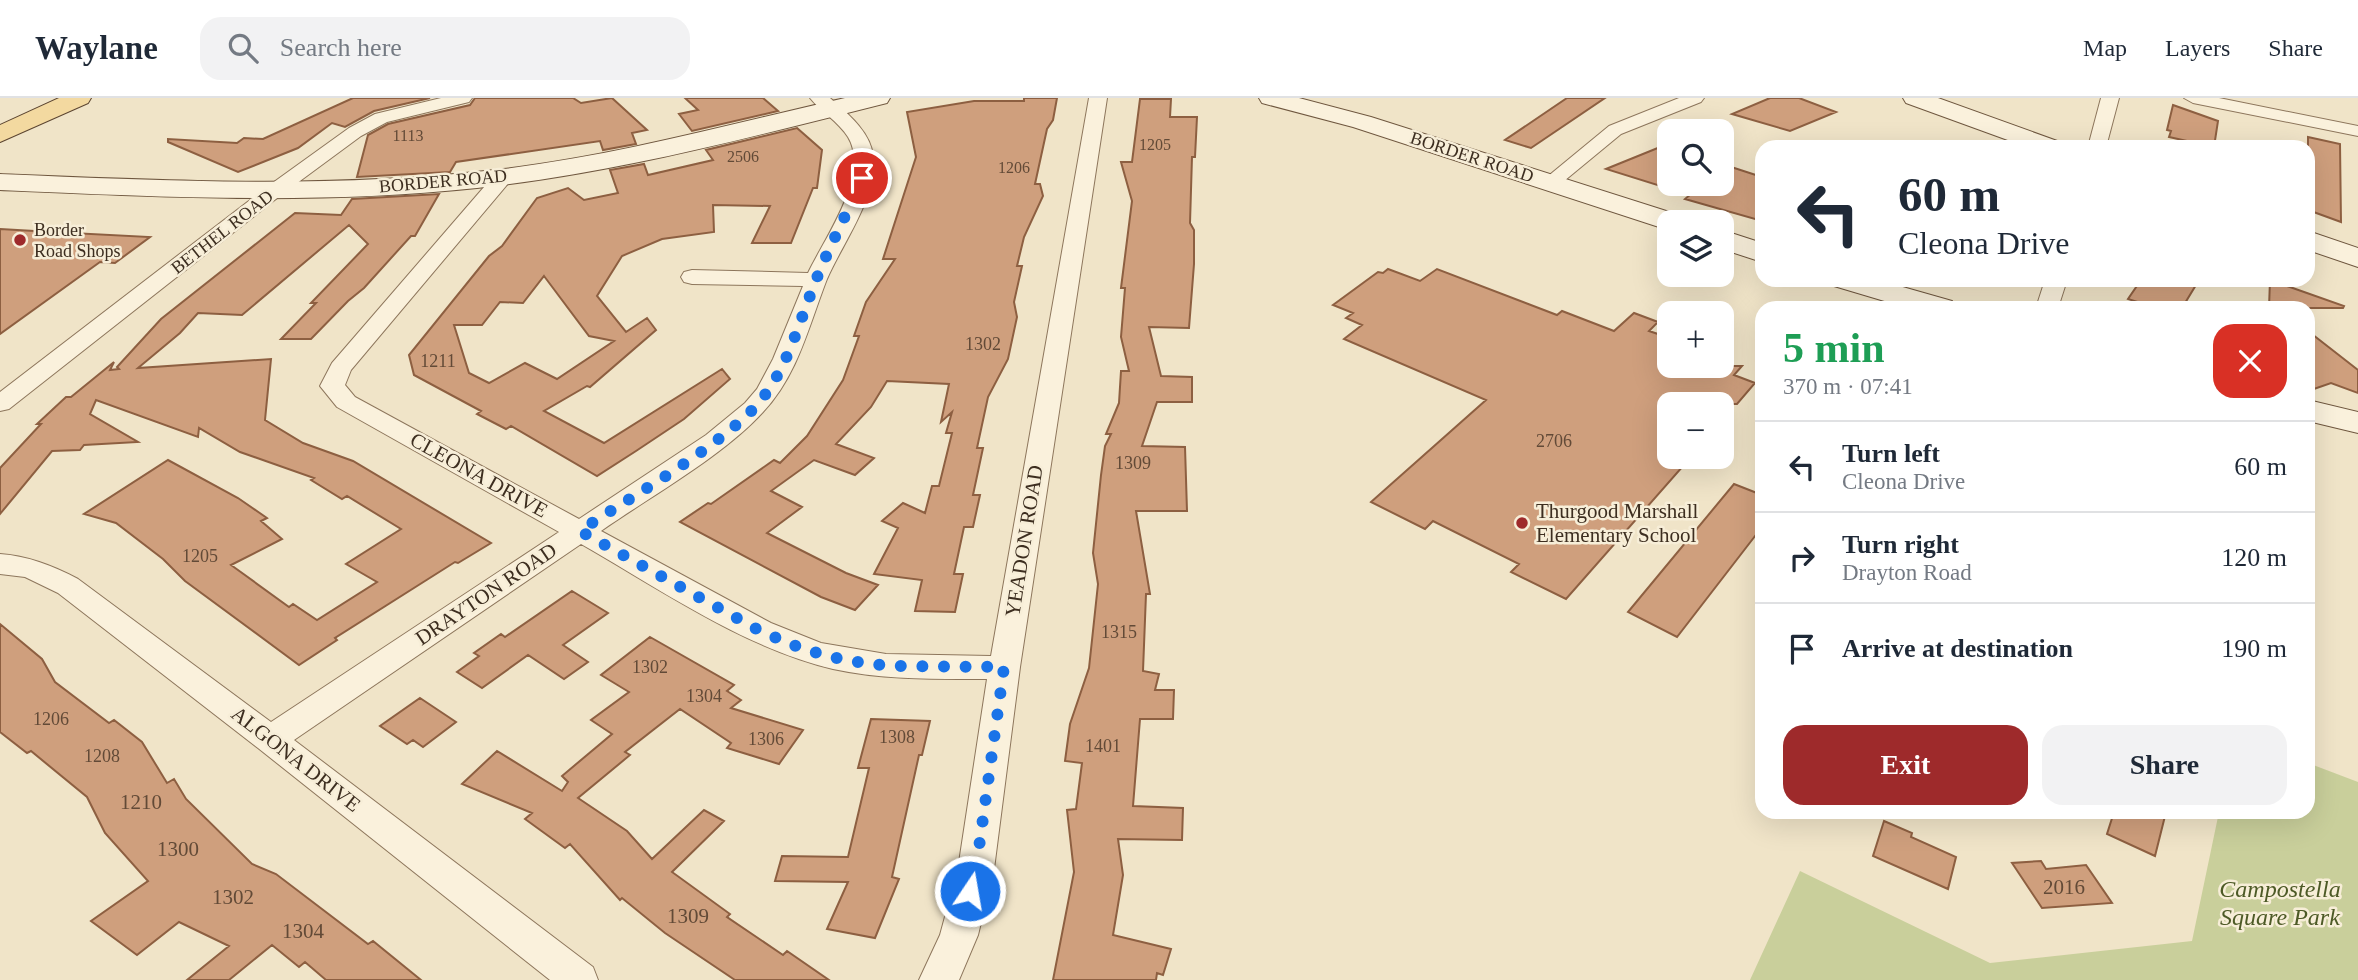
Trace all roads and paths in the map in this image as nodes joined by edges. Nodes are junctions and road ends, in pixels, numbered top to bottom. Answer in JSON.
{"nodes":[{"id":1,"x":79,"y":98,"type":"edge"},
{"id":2,"x":463,"y":98,"type":"edge"},
{"id":3,"x":878,"y":98,"type":"edge"},
{"id":4,"x":1098,"y":98,"type":"edge"},
{"id":5,"x":1271,"y":98,"type":"edge"},
{"id":6,"x":1650,"y":98,"type":"edge"},
{"id":7,"x":1695,"y":98,"type":"edge"},
{"id":8,"x":1915,"y":98,"type":"edge"},
{"id":9,"x":2110,"y":98,"type":"edge"},
{"id":10,"x":2193,"y":98,"type":"edge"},
{"id":11,"x":825,"y":103,"type":"edge"},
{"id":12,"x":1671,"y":107,"type":"junction"},
{"id":13,"x":2358,"y":131,"type":"edge"},
{"id":14,"x":0,"y":134,"type":"edge"},
{"id":15,"x":2032,"y":140,"type":"edge"},
{"id":16,"x":2098,"y":140,"type":"edge"},
{"id":17,"x":504,"y":176,"type":"junction"},
{"id":18,"x":0,"y":182,"type":"edge"},
{"id":19,"x":1551,"y":182,"type":"junction"},
{"id":20,"x":274,"y":191,"type":"junction"},
{"id":21,"x":1657,"y":217,"type":"edge"},
{"id":22,"x":1734,"y":243,"type":"edge"},
{"id":23,"x":2315,"y":243,"type":"edge"},
{"id":24,"x":1755,"y":251,"type":"edge"},
{"id":25,"x":2358,"y":258,"type":"edge"},
{"id":26,"x":692,"y":277,"type":"dead end"},
{"id":27,"x":816,"y":279,"type":"junction"},
{"id":28,"x":1869,"y":287,"type":"edge"},
{"id":29,"x":1917,"y":301,"type":"edge"},
{"id":30,"x":0,"y":404,"type":"edge"},
{"id":31,"x":2315,"y":412,"type":"edge"},
{"id":32,"x":2358,"y":424,"type":"edge"},
{"id":33,"x":580,"y":531,"type":"junction"},
{"id":34,"x":0,"y":564,"type":"edge"},
{"id":35,"x":1004,"y":667,"type":"junction"},
{"id":36,"x":270,"y":739,"type":"junction"},
{"id":37,"x":579,"y":980,"type":"edge"},
{"id":38,"x":938,"y":980,"type":"edge"}],
"edges":[{"from":1,"to":14,"type":"main road"},
{"from":2,"to":20,"type":"street","name":"BETHEL ROAD"},
{"from":3,"to":11,"type":"street","name":"BORDER ROAD"},
{"from":4,"to":35,"type":"street","name":"YEADON ROAD"},
{"from":5,"to":19,"type":"street","name":"BORDER ROAD"},
{"from":6,"to":12,"type":"street"},
{"from":7,"to":12,"type":"street"},
{"from":8,"to":15,"type":"street"},
{"from":9,"to":16,"type":"street"},
{"from":10,"to":13,"type":"street"},
{"from":11,"to":17,"type":"street","name":"BORDER ROAD"},
{"from":11,"to":27,"type":"street","name":"DRAYTON ROAD"},
{"from":12,"to":19,"type":"street"},
{"from":17,"to":20,"type":"street","name":"BORDER ROAD"},
{"from":17,"to":33,"type":"street","name":"CLEONA DRIVE"},
{"from":18,"to":20,"type":"street","name":"BORDER ROAD"},
{"from":19,"to":21,"type":"street","name":"BORDER ROAD"},
{"from":20,"to":30,"type":"street","name":"BETHEL ROAD"},
{"from":22,"to":24,"type":"street"},
{"from":23,"to":25,"type":"street"},
{"from":26,"to":27,"type":"street"},
{"from":27,"to":33,"type":"street","name":"DRAYTON ROAD"},
{"from":28,"to":29,"type":"street"},
{"from":31,"to":32,"type":"street"},
{"from":33,"to":35,"type":"street","name":"CLEONA DRIVE"},
{"from":33,"to":36,"type":"street","name":"DRAYTON ROAD"},
{"from":34,"to":36,"type":"street","name":"ALGONA DRIVE"},
{"from":35,"to":38,"type":"street","name":"YEADON ROAD"},
{"from":36,"to":37,"type":"street","name":"ALGONA DRIVE"}]}
